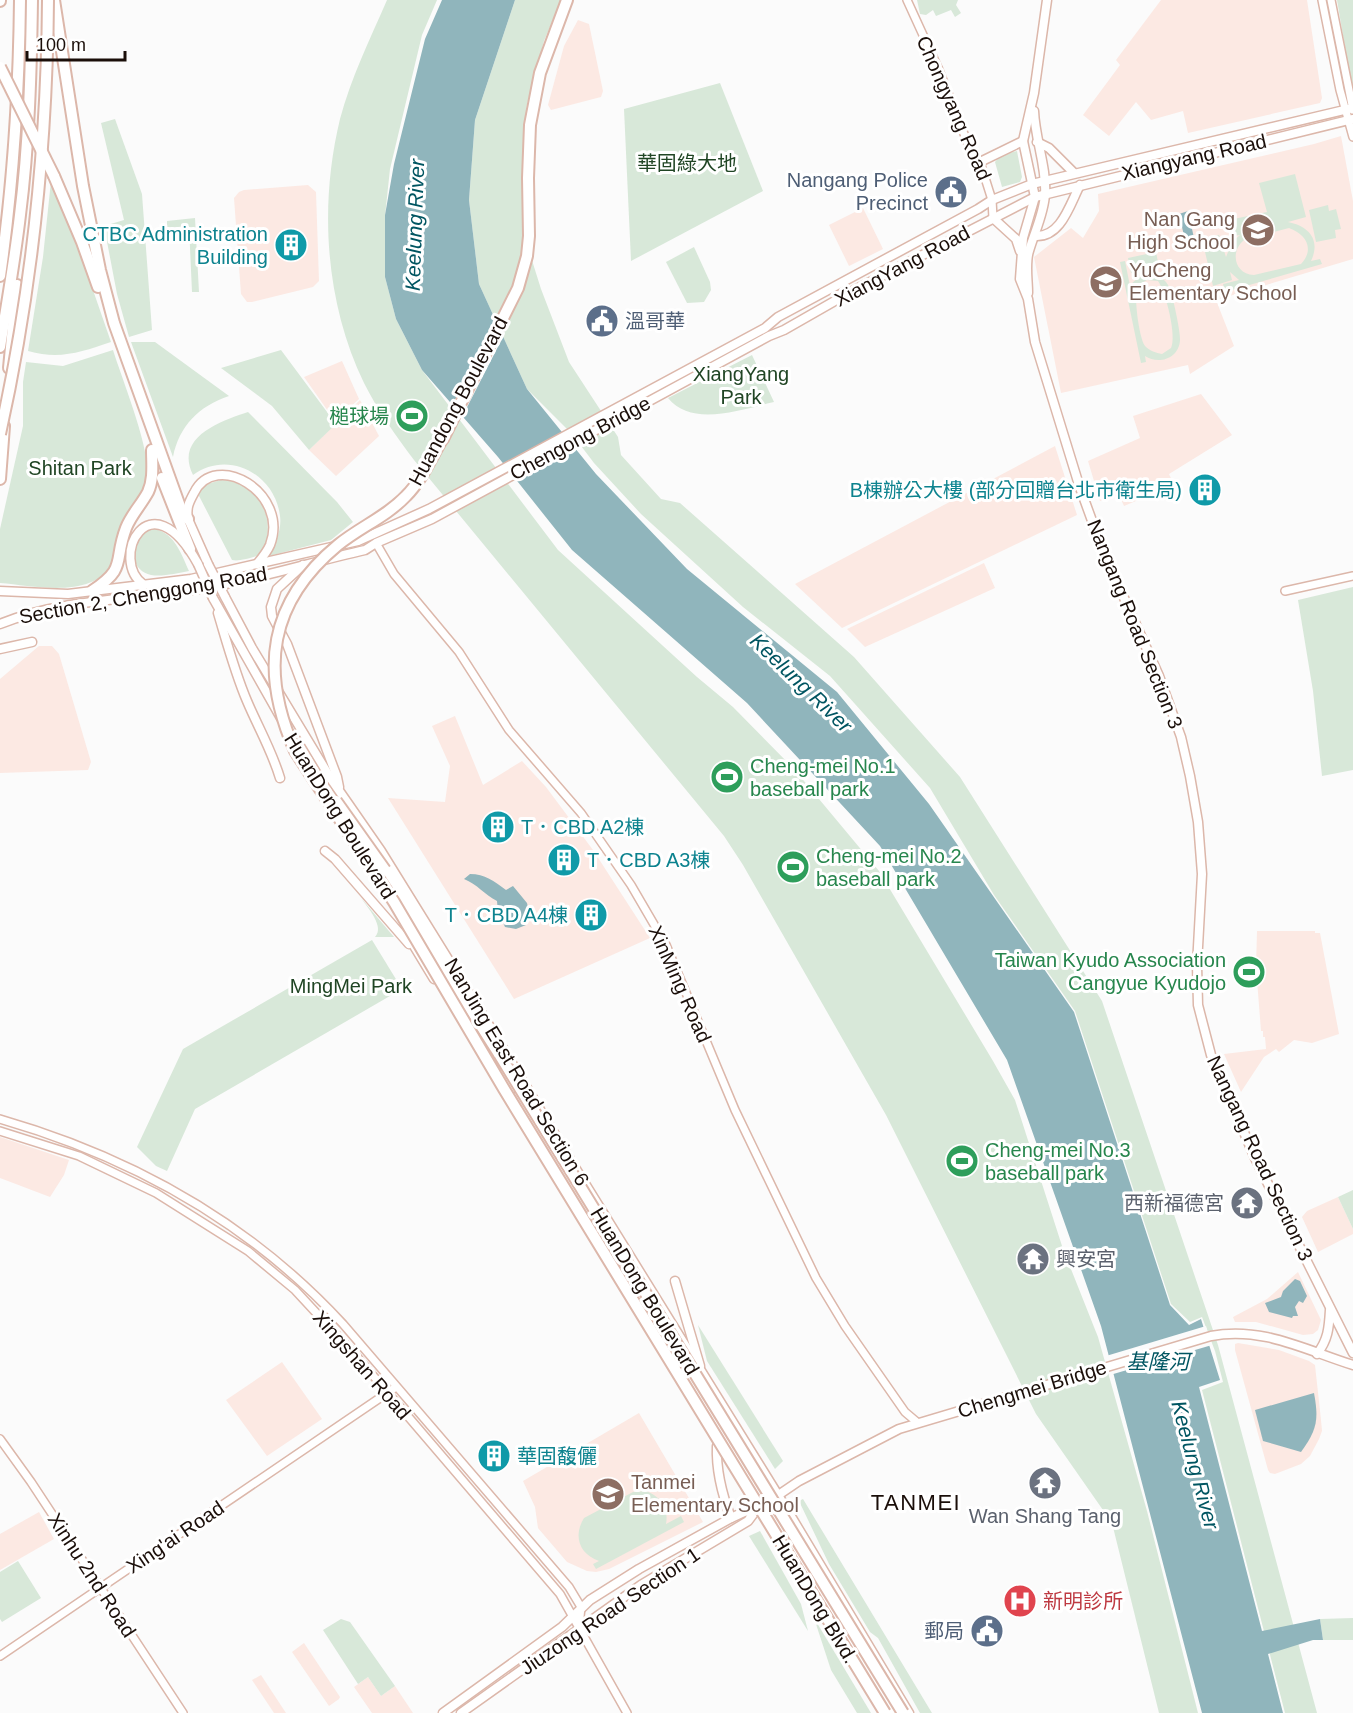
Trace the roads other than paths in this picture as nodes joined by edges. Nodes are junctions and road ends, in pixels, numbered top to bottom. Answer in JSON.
{"nodes":[{"id":1,"x":20,"y":0,"type":"edge"},
{"id":2,"x":32,"y":0,"type":"edge"},
{"id":3,"x":48,"y":0,"type":"edge"},
{"id":4,"x":54,"y":0,"type":"edge"},
{"id":5,"x":567,"y":0,"type":"edge"},
{"id":6,"x":906,"y":0,"type":"edge"},
{"id":7,"x":1047,"y":0,"type":"edge"},
{"id":8,"x":1322,"y":0,"type":"edge"},
{"id":9,"x":1331,"y":0,"type":"edge"},
{"id":10,"x":0,"y":67,"type":"edge"},
{"id":11,"x":1034,"y":93,"type":"junction"},
{"id":12,"x":1351,"y":109,"type":"edge"},
{"id":13,"x":1351,"y":119,"type":"edge"},
{"id":14,"x":1353,"y":137,"type":"edge"},
{"id":15,"x":1023,"y":141,"type":"junction"},
{"id":16,"x":1037,"y":142,"type":"junction"},
{"id":17,"x":980,"y":162,"type":"junction"},
{"id":18,"x":1074,"y":173,"type":"junction"},
{"id":19,"x":1045,"y":181,"type":"junction"},
{"id":20,"x":1032,"y":184,"type":"junction"},
{"id":21,"x":1080,"y":185,"type":"junction"},
{"id":22,"x":1045,"y":195,"type":"junction"},
{"id":23,"x":1035,"y":197,"type":"junction"},
{"id":24,"x":992,"y":200,"type":"junction"},
{"id":25,"x":993,"y":218,"type":"junction"},
{"id":26,"x":1035,"y":236,"type":"junction"},
{"id":27,"x":2,"y":253,"type":"edge"},
{"id":28,"x":1022,"y":254,"type":"junction"},
{"id":29,"x":15,"y":258,"type":"junction"},
{"id":30,"x":0,"y":276,"type":"edge"},
{"id":31,"x":1028,"y":299,"type":"junction"},
{"id":32,"x":767,"y":332,"type":"junction"},
{"id":33,"x":0,"y":347,"type":"edge"},
{"id":34,"x":0,"y":434,"type":"edge"},
{"id":35,"x":152,"y":450,"type":"junction"},
{"id":36,"x":0,"y":479,"type":"edge"},
{"id":37,"x":188,"y":519,"type":"junction"},
{"id":38,"x":388,"y":532,"type":"junction"},
{"id":39,"x":376,"y":543,"type":"junction"},
{"id":40,"x":190,"y":549,"type":"junction"},
{"id":41,"x":304,"y":564,"type":"junction"},
{"id":42,"x":257,"y":565,"type":"junction"},
{"id":43,"x":1353,"y":576,"type":"edge"},
{"id":44,"x":144,"y":585,"type":"junction"},
{"id":45,"x":0,"y":591,"type":"edge"},
{"id":46,"x":92,"y":591,"type":"junction"},
{"id":47,"x":1286,"y":591,"type":"dead end"},
{"id":48,"x":213,"y":598,"type":"junction"},
{"id":49,"x":0,"y":624,"type":"edge"},
{"id":50,"x":32,"y":642,"type":"dead end"},
{"id":51,"x":0,"y":649,"type":"edge"},
{"id":52,"x":280,"y":778,"type":"dead end"},
{"id":53,"x":339,"y":790,"type":"junction"},
{"id":54,"x":325,"y":851,"type":"dead end"},
{"id":55,"x":416,"y":951,"type":"junction"},
{"id":56,"x":499,"y":1054,"type":"junction"},
{"id":57,"x":489,"y":1064,"type":"junction"},
{"id":58,"x":512,"y":1087,"type":"junction"},
{"id":59,"x":0,"y":1119,"type":"edge"},
{"id":60,"x":0,"y":1131,"type":"edge"},
{"id":61,"x":571,"y":1161,"type":"junction"},
{"id":62,"x":551,"y":1174,"type":"junction"},
{"id":63,"x":675,"y":1281,"type":"dead end"},
{"id":64,"x":1330,"y":1307,"type":"junction"},
{"id":65,"x":667,"y":1343,"type":"junction"},
{"id":66,"x":1353,"y":1353,"type":"edge"},
{"id":67,"x":1317,"y":1354,"type":"junction"},
{"id":68,"x":1353,"y":1365,"type":"edge"},
{"id":69,"x":701,"y":1370,"type":"junction"},
{"id":70,"x":672,"y":1371,"type":"junction"},
{"id":71,"x":396,"y":1387,"type":"junction"},
{"id":72,"x":387,"y":1393,"type":"junction"},
{"id":73,"x":918,"y":1424,"type":"junction"},
{"id":74,"x":0,"y":1439,"type":"edge"},
{"id":75,"x":717,"y":1446,"type":"junction"},
{"id":76,"x":778,"y":1495,"type":"junction"},
{"id":77,"x":761,"y":1506,"type":"junction"},
{"id":78,"x":731,"y":1518,"type":"junction"},
{"id":79,"x":100,"y":1587,"type":"junction"},
{"id":80,"x":581,"y":1607,"type":"junction"},
{"id":81,"x":573,"y":1615,"type":"junction"},
{"id":82,"x":579,"y":1629,"type":"junction"},
{"id":83,"x":852,"y":1631,"type":"junction"},
{"id":84,"x":0,"y":1656,"type":"edge"},
{"id":85,"x":887,"y":1676,"type":"junction"},
{"id":86,"x":183,"y":1713,"type":"edge"},
{"id":87,"x":443,"y":1713,"type":"edge"},
{"id":88,"x":461,"y":1713,"type":"edge"},
{"id":89,"x":627,"y":1713,"type":"edge"},
{"id":90,"x":883,"y":1713,"type":"edge"},
{"id":91,"x":895,"y":1713,"type":"edge"},
{"id":92,"x":903,"y":1713,"type":"edge"},
{"id":93,"x":909,"y":1713,"type":"edge"}],
"edges":[{"from":1,"to":27,"type":"highway"},
{"from":2,"to":29,"type":"highway"},
{"from":3,"to":34,"type":"highway","bridge":true},
{"from":4,"to":37,"type":"highway"},
{"from":5,"to":56,"type":"highway","name":"HuanDong Boulevard","bridge":true},
{"from":5,"to":57,"type":"highway","name":"HuanDong Boulevard","bridge":true},
{"from":6,"to":17,"type":"street","name":"Chongyang Road"},
{"from":7,"to":11,"type":"main road"},
{"from":8,"to":12,"type":"street"},
{"from":9,"to":12,"type":"street"},
{"from":10,"to":35,"type":"highway","bridge":true},
{"from":11,"to":15,"type":"main road"},
{"from":11,"to":16,"type":"main road"},
{"from":12,"to":13,"type":"street"},
{"from":12,"to":18,"type":"main road","name":"Xiangyang Road"},
{"from":13,"to":14,"type":"street"},
{"from":13,"to":21,"type":"main road","name":"Xiangyang Road"},
{"from":15,"to":17,"type":"main road"},
{"from":15,"to":20,"type":"main road"},
{"from":16,"to":18,"type":"main road"},
{"from":16,"to":19,"type":"main road"},
{"from":17,"to":24,"type":"street","name":"Chongyang Road"},
{"from":18,"to":19,"type":"main road","name":"Xiangyang Road"},
{"from":19,"to":20,"type":"main road"},
{"from":19,"to":22,"type":"main road"},
{"from":20,"to":23,"type":"main road"},
{"from":20,"to":24,"type":"main road","name":"XiangYang Road"},
{"from":21,"to":22,"type":"main road","name":"Xiangyang Road"},
{"from":21,"to":26,"type":"main road"},
{"from":22,"to":23,"type":"main road","name":"Xiangyang Road"},
{"from":22,"to":26,"type":"main road"},
{"from":23,"to":25,"type":"main road","name":"XiangYang Road"},
{"from":23,"to":28,"type":"main road"},
{"from":24,"to":25,"type":"street","name":"Chongyang Road"},
{"from":24,"to":32,"type":"main road","name":"XiangYang Road"},
{"from":25,"to":28,"type":"main road"},
{"from":25,"to":32,"type":"main road","name":"XiangYang Road"},
{"from":26,"to":31,"type":"main road"},
{"from":27,"to":30,"type":"highway"},
{"from":28,"to":31,"type":"main road"},
{"from":29,"to":33,"type":"highway"},
{"from":29,"to":36,"type":"highway"},
{"from":31,"to":64,"type":"main road","name":"Nangang Road Section 3"},
{"from":32,"to":38,"type":"main road","name":"Chengong Bridge"},
{"from":35,"to":40,"type":"highway"},
{"from":35,"to":46,"type":"highway"},
{"from":37,"to":42,"type":"main road","name":"NanJing East Road Section 6"},
{"from":37,"to":53,"type":"main road","name":"NanJing East Road Section 6","bridge":true},
{"from":38,"to":39,"type":"main road","name":"Section 2, Chenggong Road"},
{"from":38,"to":42,"type":"main road","name":"Section 2, Chenggong Road"},
{"from":39,"to":41,"type":"main road","name":"Section 2, Chenggong Road"},
{"from":39,"to":73,"type":"street","name":"XinMing Road"},
{"from":40,"to":44,"type":"main road"},
{"from":40,"to":48,"type":"main road","bridge":true},
{"from":41,"to":49,"type":"main road","name":"Section 2, Chenggong Road"},
{"from":41,"to":53,"type":"main road"},
{"from":42,"to":44,"type":"main road","name":"Section 2, Chenggong Road"},
{"from":43,"to":47,"type":"street"},
{"from":44,"to":46,"type":"main road","name":"Section 2, Chenggong Road"},
{"from":45,"to":46,"type":"main road","name":"Section 2, Chenggong Road"},
{"from":48,"to":52,"type":"main road"},
{"from":48,"to":55,"type":"main road","name":"NanJing East Road Section 6"},
{"from":50,"to":51,"type":"main road"},
{"from":53,"to":61,"type":"main road","name":"NanJing East Road Section 6"},
{"from":54,"to":55,"type":"main road"},
{"from":55,"to":62,"type":"main road","name":"NanJing East Road Section 6"},
{"from":56,"to":58,"type":"highway","bridge":true},
{"from":56,"to":83,"type":"highway","name":"HuanDong Boulevard","bridge":true},
{"from":57,"to":58,"type":"highway","bridge":true},
{"from":57,"to":90,"type":"highway","name":"HuanDong Blvd.","bridge":true},
{"from":58,"to":65,"type":"highway"},
{"from":59,"to":71,"type":"street","name":"Xingshan Road"},
{"from":60,"to":72,"type":"street","name":"Xingshan Road"},
{"from":61,"to":62,"type":"main road"},
{"from":61,"to":69,"type":"main road","name":"NanJing East Road Section 6"},
{"from":62,"to":70,"type":"main road","name":"NanJing East Road Section 6"},
{"from":63,"to":69,"type":"main road"},
{"from":64,"to":66,"type":"main road","name":"Nangang Road Section 3"},
{"from":64,"to":67,"type":"main road"},
{"from":65,"to":70,"type":"highway"},
{"from":65,"to":77,"type":"highway"},
{"from":67,"to":68,"type":"main road","name":"Chengmei Bridge"},
{"from":67,"to":73,"type":"main road","name":"Chengmei Bridge"},
{"from":69,"to":76,"type":"main road","name":"NanJing East Road Section 6"},
{"from":70,"to":75,"type":"main road","name":"NanJing East Road Section 6"},
{"from":71,"to":72,"type":"street","name":"Xing'ai Road"},
{"from":71,"to":80,"type":"street","name":"Xingshan Road"},
{"from":72,"to":79,"type":"street","name":"Xing'ai Road"},
{"from":72,"to":81,"type":"street","name":"Xingshan Road"},
{"from":73,"to":76,"type":"main road","name":"Chengmei Bridge"},
{"from":74,"to":79,"type":"street","name":"Xinhu 2nd Road"},
{"from":75,"to":77,"type":"main road","name":"NanJing East Road Section 6"},
{"from":75,"to":78,"type":"main road"},
{"from":76,"to":77,"type":"main road","name":"Jiuzong Road Section 1"},
{"from":76,"to":85,"type":"main road","name":"NanJing East Road Section 6"},
{"from":77,"to":78,"type":"main road","name":"Jiuzong Road Section 1"},
{"from":77,"to":82,"type":"main road","name":"Jiuzong Road Section 1"},
{"from":77,"to":90,"type":"main road","name":"NanJing East Road Section 6"},
{"from":77,"to":91,"type":"highway"},
{"from":78,"to":80,"type":"main road","name":"Jiuzong Road Section 1"},
{"from":79,"to":84,"type":"street","name":"Xing'ai Road"},
{"from":79,"to":86,"type":"street","name":"Xinhu 2nd Road"},
{"from":80,"to":81,"type":"main road","name":"Jiuzong Road Section 1"},
{"from":80,"to":82,"type":"street"},
{"from":81,"to":82,"type":"street","name":"Xingshan Road"},
{"from":81,"to":87,"type":"main road","name":"Jiuzong Road Section 1"},
{"from":82,"to":88,"type":"main road","name":"Jiuzong Road Section 1"},
{"from":82,"to":89,"type":"street","name":"Xingshan Road"},
{"from":83,"to":91,"type":"highway","bridge":true},
{"from":83,"to":92,"type":"highway","name":"HuanDong Boulevard","bridge":true},
{"from":85,"to":91,"type":"highway"},
{"from":85,"to":93,"type":"main road","name":"NanJing East Road Section 6"}]}
